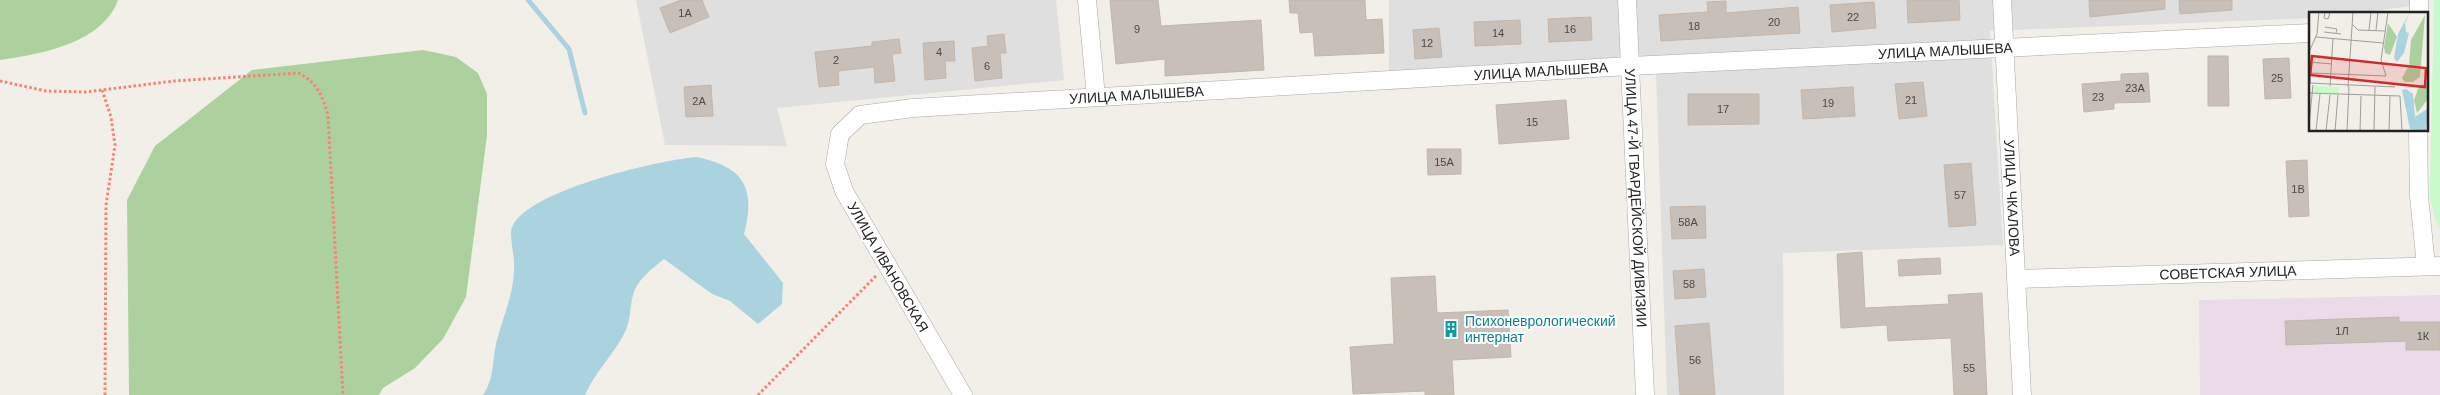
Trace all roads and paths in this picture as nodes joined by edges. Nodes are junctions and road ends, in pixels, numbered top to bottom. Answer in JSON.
{"nodes":[{"id":1,"x":1087,"y":0,"type":"edge"},
{"id":2,"x":1626,"y":0,"type":"edge"},
{"id":3,"x":2002,"y":0,"type":"edge"},
{"id":4,"x":2309,"y":33,"type":"edge"},
{"id":5,"x":2004,"y":47,"type":"junction"},
{"id":6,"x":1630,"y":66,"type":"junction"},
{"id":7,"x":0,"y":81,"type":"edge"},
{"id":8,"x":102,"y":90,"type":"junction"},
{"id":9,"x":1096,"y":97,"type":"junction"},
{"id":10,"x":2418,"y":131,"type":"edge"},
{"id":11,"x":840,"y":134,"type":"joint"},
{"id":12,"x":887,"y":265,"type":"junction"},
{"id":13,"x":2433,"y":266,"type":"edge"},
{"id":14,"x":2016,"y":279,"type":"junction"},
{"id":15,"x":105,"y":395,"type":"edge"},
{"id":16,"x":342,"y":395,"type":"edge"},
{"id":17,"x":758,"y":395,"type":"edge"},
{"id":18,"x":963,"y":395,"type":"edge"},
{"id":19,"x":1645,"y":395,"type":"edge"},
{"id":20,"x":2022,"y":395,"type":"edge"}],
"edges":[{"from":1,"to":9,"type":"street"},
{"from":2,"to":6,"type":"street","name":"УЛИЦА 47-Й ГВАРДЕЙСКОЙ ДИВИЗИИ"},
{"from":3,"to":5,"type":"street","name":"УЛИЦА ЧКАЛОВА"},
{"from":4,"to":5,"type":"street","name":"УЛИЦА МАЛЫШЕВА"},
{"from":5,"to":6,"type":"street","name":"УЛИЦА МАЛЫШЕВА"},
{"from":5,"to":14,"type":"street","name":"УЛИЦА ЧКАЛОВА"},
{"from":6,"to":9,"type":"street","name":"УЛИЦА МАЛЫШЕВА"},
{"from":6,"to":19,"type":"street","name":"УЛИЦА 47-Й ГВАРДЕЙСКОЙ ДИВИЗИИ"},
{"from":7,"to":8,"type":"path"},
{"from":8,"to":15,"type":"path"},
{"from":8,"to":16,"type":"path"},
{"from":9,"to":11,"type":"street","name":"УЛИЦА МАЛЫШЕВА"},
{"from":10,"to":13,"type":"street"},
{"from":11,"to":12,"type":"street","name":"УЛИЦА ИВАНОВСКАЯ"},
{"from":12,"to":17,"type":"path"},
{"from":12,"to":18,"type":"street","name":"УЛИЦА ИВАНОВСКАЯ"},
{"from":13,"to":14,"type":"street","name":"СОВЕТСКАЯ УЛИЦА"},
{"from":14,"to":20,"type":"street","name":"УЛИЦА ЧКАЛОВА"}]}
